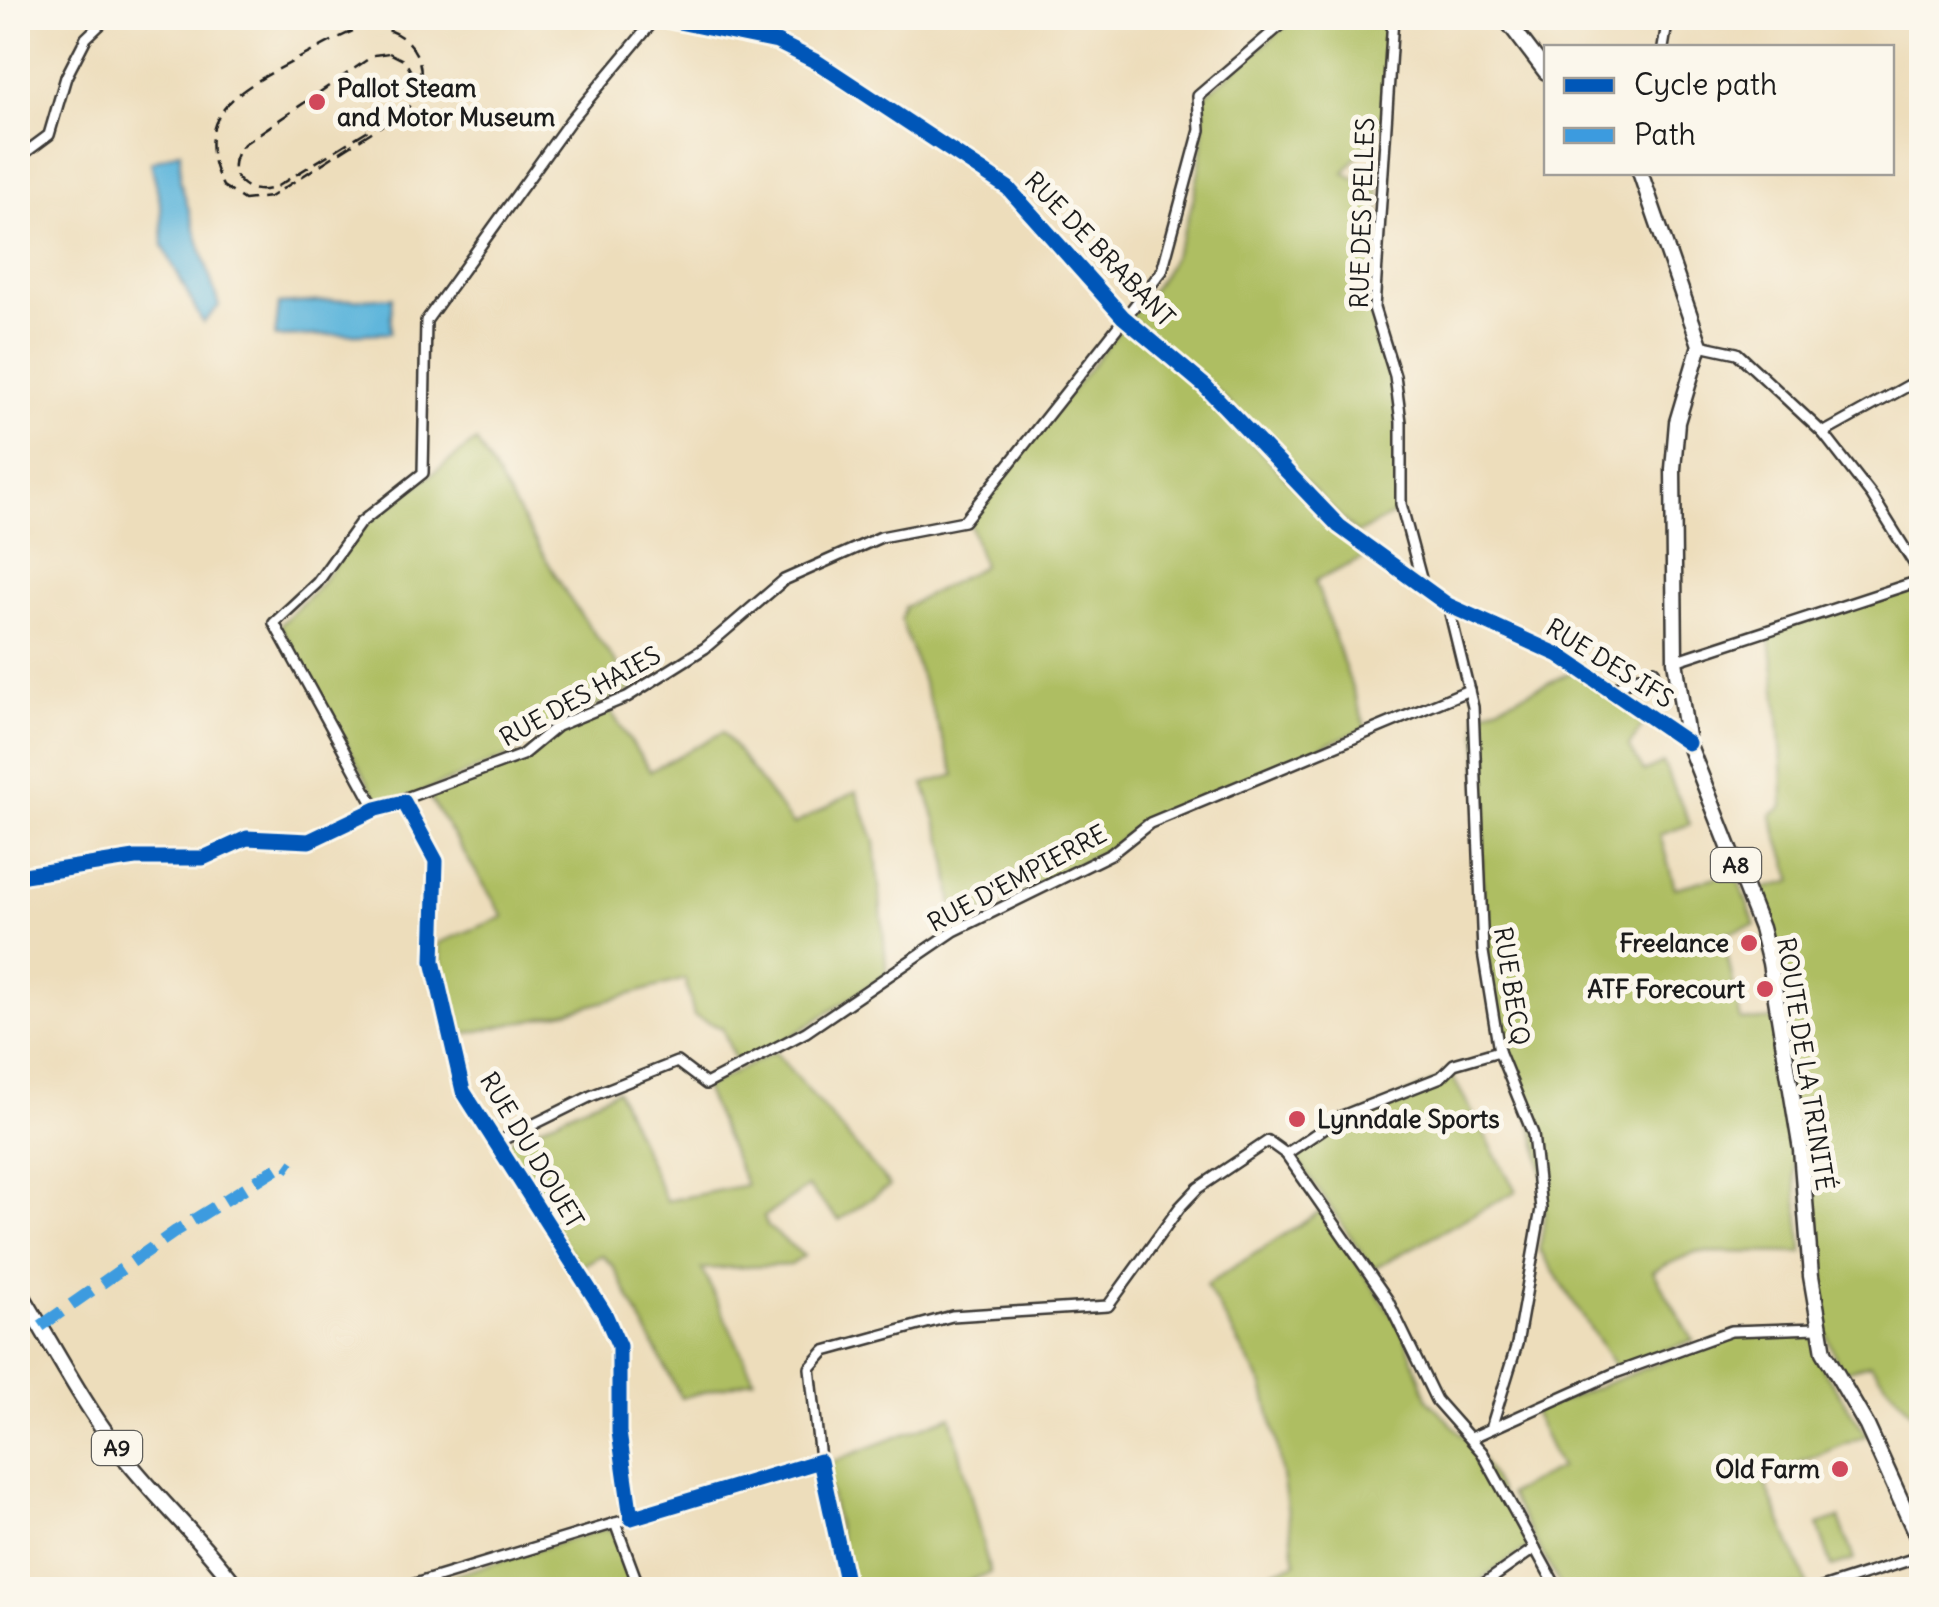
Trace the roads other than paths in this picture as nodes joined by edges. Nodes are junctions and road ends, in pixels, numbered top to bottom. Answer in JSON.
{"nodes":[{"id":1,"x":107,"y":18,"type":"edge"},
{"id":2,"x":658,"y":18,"type":"edge"},
{"id":3,"x":1289,"y":18,"type":"edge"},
{"id":4,"x":1393,"y":18,"type":"edge"},
{"id":5,"x":1505,"y":18,"type":"edge"},
{"id":6,"x":1668,"y":18,"type":"edge"},
{"id":7,"x":1664,"y":45,"type":"edge"},
{"id":8,"x":1544,"y":69,"type":"edge"},
{"id":9,"x":18,"y":158,"type":"edge"},
{"id":10,"x":1641,"y":175,"type":"edge"},
{"id":11,"x":1123,"y":317,"type":"junction"},
{"id":12,"x":1700,"y":345,"type":"junction"},
{"id":13,"x":1922,"y":378,"type":"edge"},
{"id":14,"x":1823,"y":433,"type":"junction"},
{"id":15,"x":1922,"y":578,"type":"edge"},
{"id":16,"x":1423,"y":584,"type":"junction"},
{"id":17,"x":1448,"y":605,"type":"junction"},
{"id":18,"x":1675,"y":660,"type":"junction"},
{"id":19,"x":1654,"y":670,"type":"dead end"},
{"id":20,"x":1469,"y":690,"type":"junction"},
{"id":21,"x":1610,"y":690,"type":"junction"},
{"id":22,"x":1688,"y":743,"type":"junction"},
{"id":23,"x":404,"y":802,"type":"junction"},
{"id":24,"x":376,"y":809,"type":"junction"},
{"id":25,"x":18,"y":876,"type":"edge"},
{"id":26,"x":1499,"y":1051,"type":"junction"},
{"id":27,"x":494,"y":1144,"type":"junction"},
{"id":28,"x":1286,"y":1154,"type":"junction"},
{"id":29,"x":18,"y":1289,"type":"edge"},
{"id":30,"x":1817,"y":1328,"type":"junction"},
{"id":31,"x":1492,"y":1425,"type":"junction"},
{"id":32,"x":1471,"y":1438,"type":"junction"},
{"id":33,"x":820,"y":1461,"type":"junction"},
{"id":34,"x":631,"y":1518,"type":"junction"},
{"id":35,"x":616,"y":1523,"type":"junction"},
{"id":36,"x":1922,"y":1547,"type":"edge"},
{"id":37,"x":1536,"y":1548,"type":"junction"},
{"id":38,"x":1922,"y":1556,"type":"edge"},
{"id":39,"x":239,"y":1590,"type":"edge"},
{"id":40,"x":395,"y":1590,"type":"edge"},
{"id":41,"x":640,"y":1590,"type":"edge"},
{"id":42,"x":848,"y":1590,"type":"edge"},
{"id":43,"x":1474,"y":1590,"type":"edge"},
{"id":44,"x":1558,"y":1590,"type":"edge"},
{"id":45,"x":1816,"y":1590,"type":"edge"}],
"edges":[{"from":1,"to":9,"type":"street"},
{"from":2,"to":11,"type":"street","name":"RUE DE BRABANT"},
{"from":2,"to":24,"type":"street"},
{"from":3,"to":11,"type":"street","name":"RUE DES HAIES"},
{"from":4,"to":16,"type":"street","name":"RUE DES PELLES"},
{"from":5,"to":8,"type":"main road"},
{"from":6,"to":7,"type":"street"},
{"from":10,"to":12,"type":"main road"},
{"from":11,"to":16,"type":"street","name":"RUE DE BRABANT"},
{"from":11,"to":23,"type":"street","name":"RUE DES HAIES"},
{"from":12,"to":14,"type":"street"},
{"from":12,"to":18,"type":"main road","name":"ROUTE DE LA TRINITÉ","number":"A8"},
{"from":13,"to":14,"type":"street"},
{"from":14,"to":15,"type":"street"},
{"from":15,"to":18,"type":"street"},
{"from":16,"to":17,"type":"street","name":"RUE DE BRABANT"},
{"from":17,"to":20,"type":"street","name":"RUE BECQ"},
{"from":17,"to":21,"type":"street","name":"RUE DES IFS"},
{"from":18,"to":22,"type":"main road","name":"ROUTE DE LA TRINITÉ","number":"A8"},
{"from":19,"to":21,"type":"street"},
{"from":20,"to":26,"type":"street","name":"RUE BECQ"},
{"from":20,"to":27,"type":"street","name":"RUE D'EMPIERRE"},
{"from":21,"to":22,"type":"street","name":"RUE DES IFS"},
{"from":22,"to":30,"type":"main road","name":"ROUTE DE LA TRINITÉ","number":"A8"},
{"from":23,"to":24,"type":"street","name":"RUE DES HAIES"},
{"from":23,"to":27,"type":"street","name":"RUE DU DOUET"},
{"from":24,"to":25,"type":"street","name":"RUE DES HAIES"},
{"from":26,"to":28,"type":"street"},
{"from":26,"to":31,"type":"street","name":"RUE BECQ"},
{"from":27,"to":34,"type":"street","name":"RUE DU DOUET"},
{"from":28,"to":32,"type":"street"},
{"from":28,"to":33,"type":"street"},
{"from":29,"to":39,"type":"main road","number":"A9"},
{"from":30,"to":31,"type":"street"},
{"from":30,"to":36,"type":"main road","name":"ROUTE DE LA TRINITÉ","number":"A8"},
{"from":31,"to":32,"type":"street"},
{"from":32,"to":37,"type":"street"},
{"from":33,"to":34,"type":"street"},
{"from":33,"to":42,"type":"street"},
{"from":34,"to":35,"type":"street"},
{"from":35,"to":40,"type":"street"},
{"from":35,"to":41,"type":"street"},
{"from":37,"to":43,"type":"street"},
{"from":37,"to":44,"type":"street"},
{"from":38,"to":45,"type":"street"}]}
